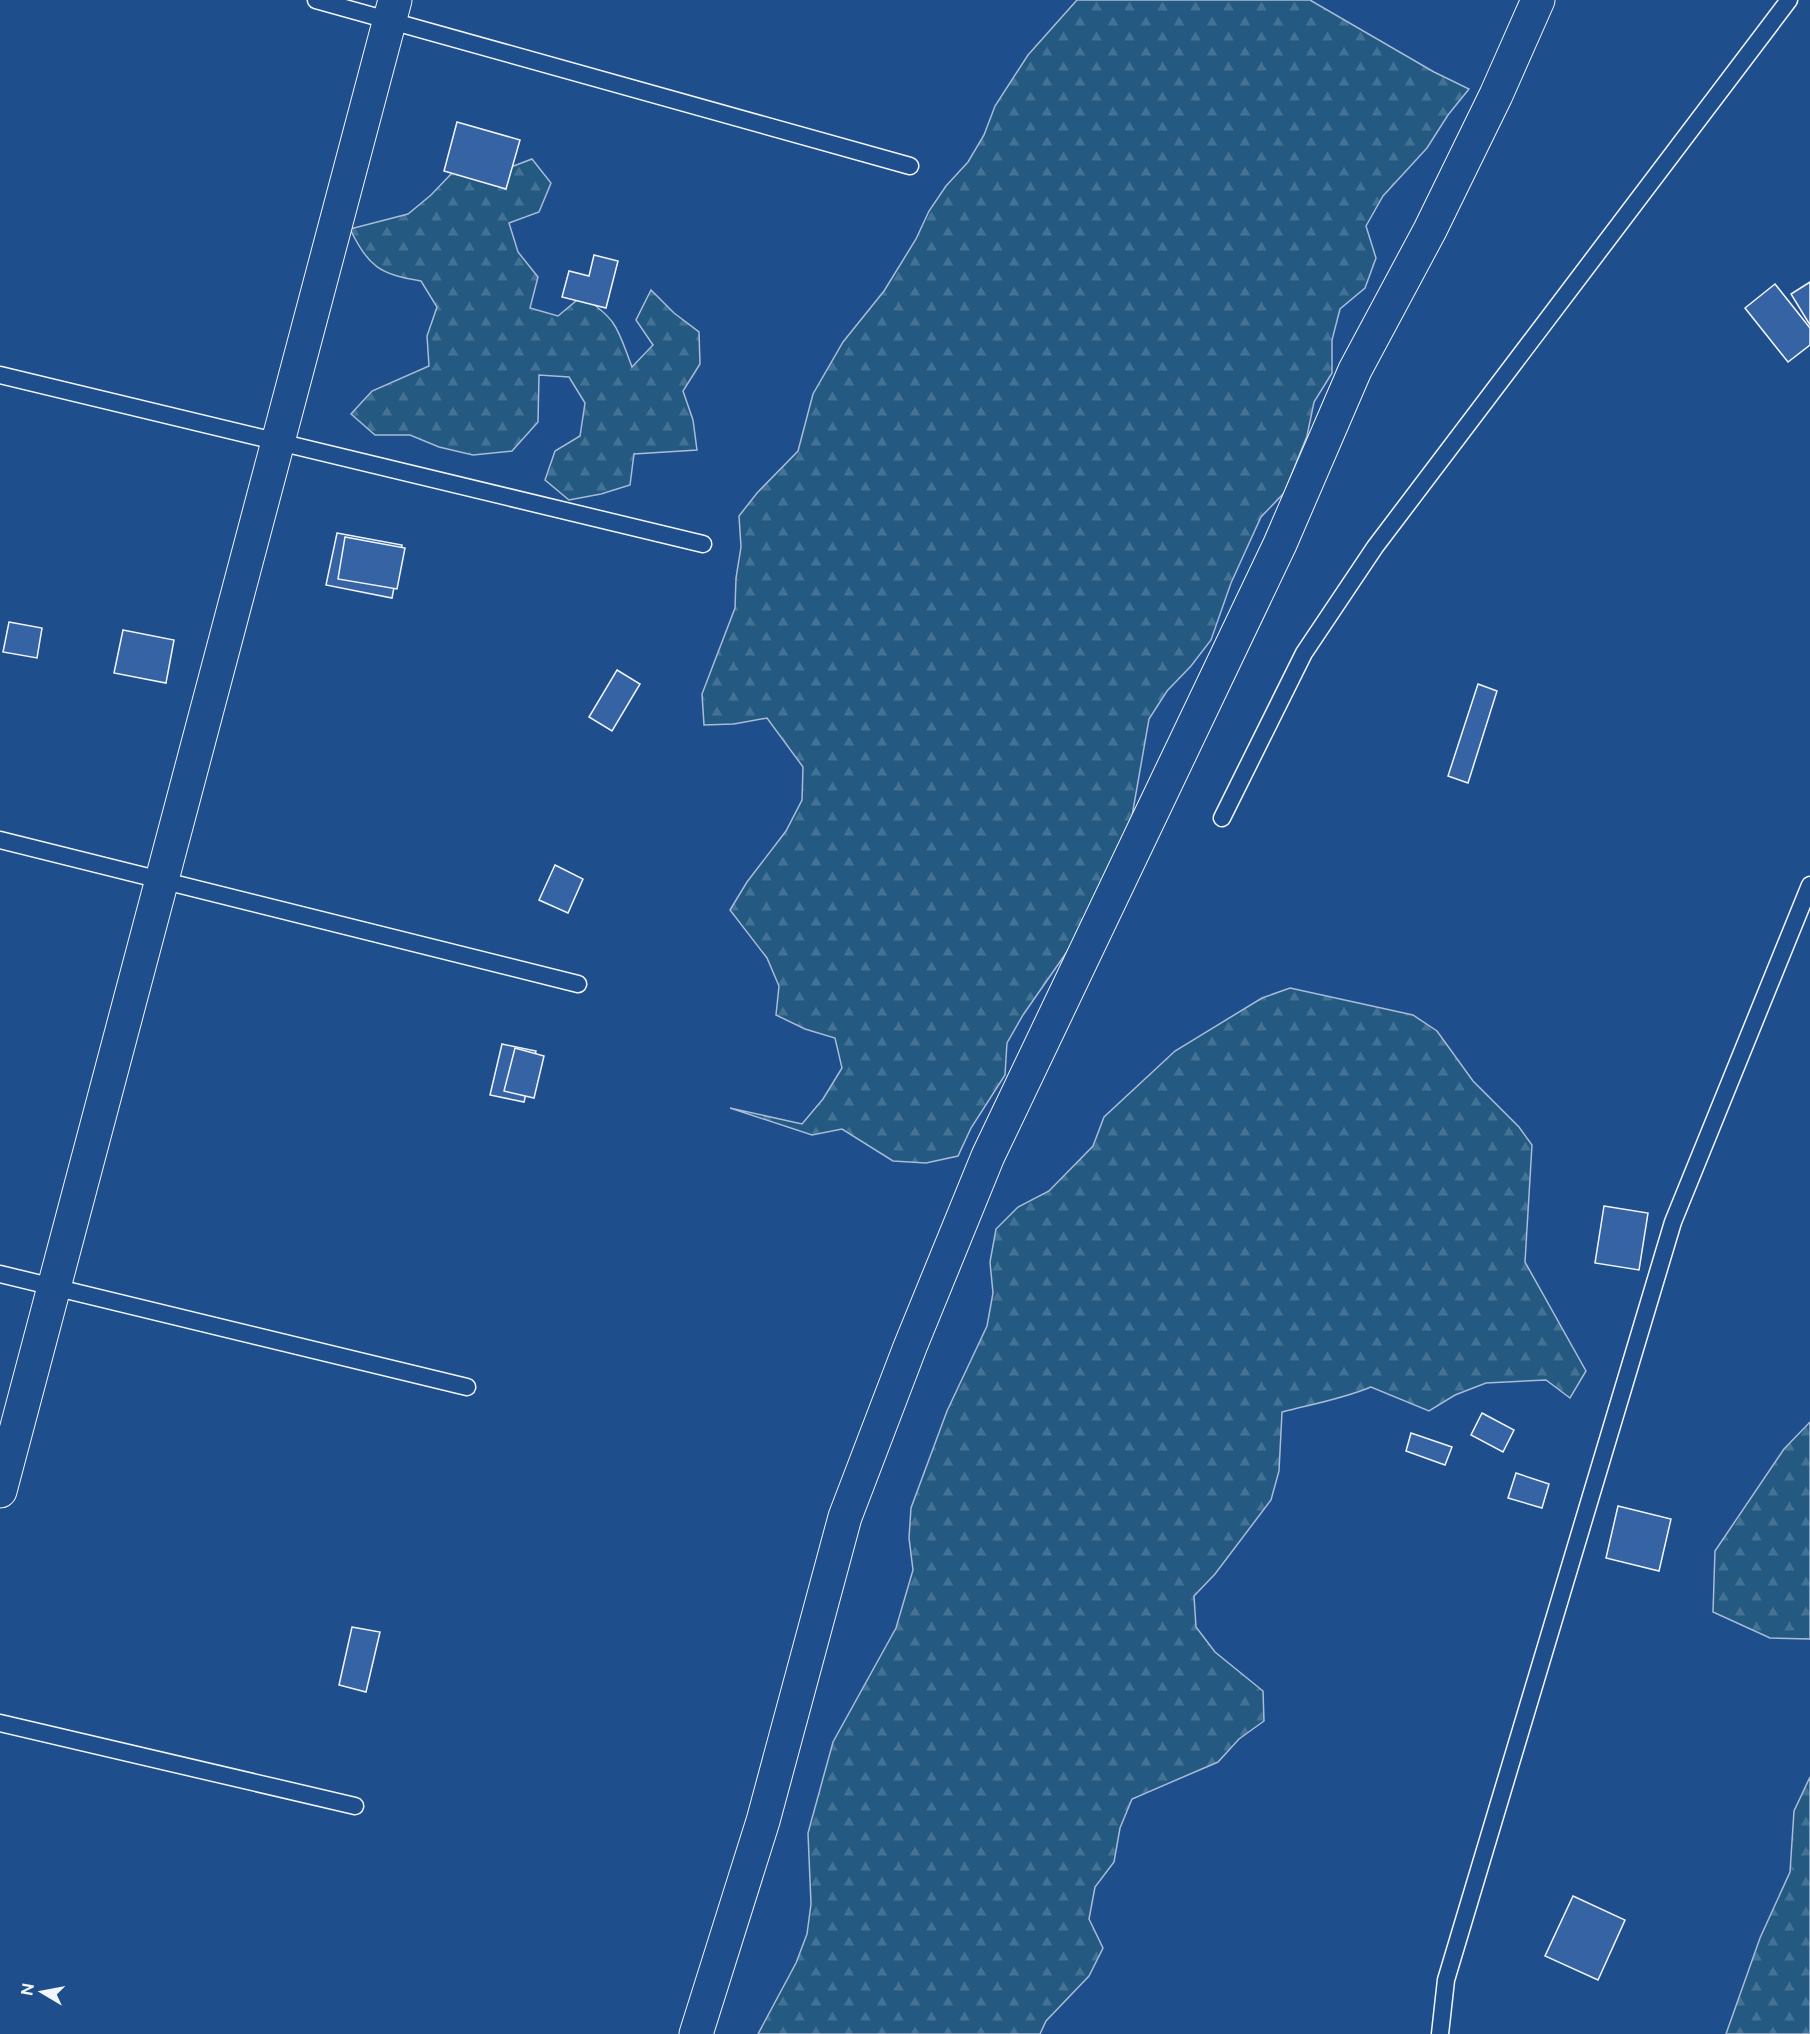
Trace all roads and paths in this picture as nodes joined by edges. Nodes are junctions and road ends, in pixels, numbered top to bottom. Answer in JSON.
{"nodes":[{"id":1,"x":316,"y":0,"type":"edge"},
{"id":2,"x":1538,"y":0,"type":"edge"},
{"id":3,"x":1789,"y":0,"type":"edge"},
{"id":4,"x":392,"y":10,"type":"edge"},
{"id":5,"x":910,"y":166,"type":"dead end"},
{"id":6,"x":0,"y":375,"type":"edge"},
{"id":7,"x":278,"y":442,"type":"junction"},
{"id":8,"x":704,"y":544,"type":"dead end"},
{"id":9,"x":1221,"y":818,"type":"dead end"},
{"id":10,"x":0,"y":840,"type":"edge"},
{"id":11,"x":162,"y":880,"type":"junction"},
{"id":12,"x":1810,"y":885,"type":"edge"},
{"id":13,"x":578,"y":984,"type":"dead end"},
{"id":14,"x":0,"y":1274,"type":"edge"},
{"id":15,"x":54,"y":1287,"type":"junction"},
{"id":16,"x":467,"y":1387,"type":"dead end"},
{"id":17,"x":0,"y":1491,"type":"edge"},
{"id":18,"x":0,"y":1723,"type":"edge"},
{"id":19,"x":355,"y":1806,"type":"dead end"},
{"id":20,"x":696,"y":2034,"type":"edge"},
{"id":21,"x":1440,"y":2034,"type":"edge"}],
"edges":[{"from":1,"to":4,"type":"lane"},
{"from":2,"to":20,"type":"street"},
{"from":3,"to":9,"type":"lane"},
{"from":4,"to":5,"type":"lane"},
{"from":4,"to":7,"type":"street"},
{"from":6,"to":7,"type":"lane"},
{"from":7,"to":8,"type":"lane"},
{"from":7,"to":11,"type":"street"},
{"from":10,"to":11,"type":"lane"},
{"from":11,"to":13,"type":"lane"},
{"from":11,"to":15,"type":"street"},
{"from":12,"to":21,"type":"lane"},
{"from":14,"to":15,"type":"lane"},
{"from":15,"to":16,"type":"lane"},
{"from":15,"to":17,"type":"street"},
{"from":18,"to":19,"type":"lane"}]}
